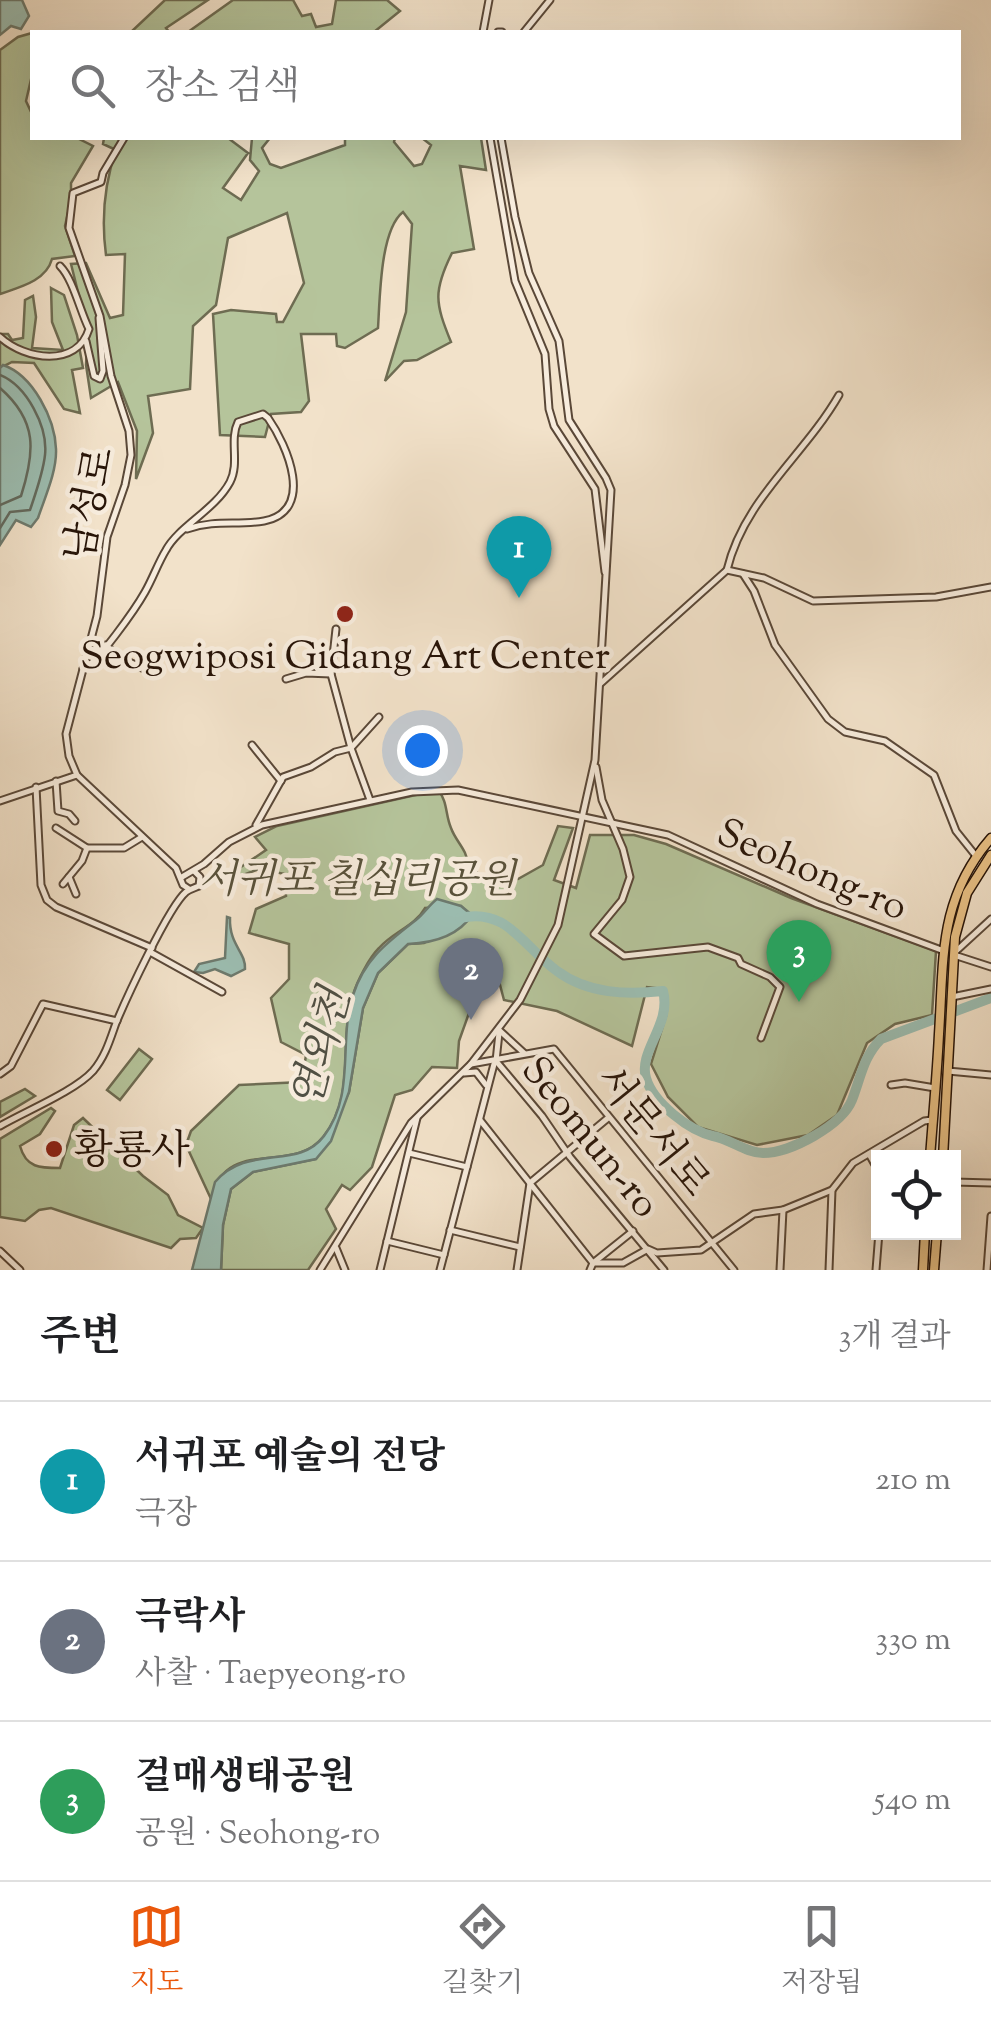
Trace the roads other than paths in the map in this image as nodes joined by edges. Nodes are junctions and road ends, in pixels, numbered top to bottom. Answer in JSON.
{"nodes":[{"id":1,"x":489,"y":0,"type":"edge"},
{"id":2,"x":550,"y":0,"type":"edge"},
{"id":3,"x":483,"y":30,"type":"edge"},
{"id":4,"x":526,"y":30,"type":"edge"},
{"id":5,"x":123,"y":140,"type":"edge"},
{"id":6,"x":490,"y":140,"type":"edge"},
{"id":7,"x":502,"y":140,"type":"edge"},
{"id":8,"x":60,"y":266,"type":"dead end"},
{"id":9,"x":100,"y":316,"type":"junction"},
{"id":10,"x":0,"y":338,"type":"edge"},
{"id":11,"x":86,"y":340,"type":"junction"},
{"id":12,"x":839,"y":395,"type":"dead end"},
{"id":13,"x":186,"y":529,"type":"junction"},
{"id":14,"x":727,"y":570,"type":"junction"},
{"id":15,"x":741,"y":572,"type":"junction"},
{"id":16,"x":606,"y":584,"type":"junction"},
{"id":17,"x":991,"y":587,"type":"edge"},
{"id":18,"x":336,"y":629,"type":"dead end"},
{"id":19,"x":106,"y":644,"type":"junction"},
{"id":20,"x":83,"y":669,"type":"junction"},
{"id":21,"x":146,"y":670,"type":"dead end"},
{"id":22,"x":330,"y":674,"type":"junction"},
{"id":23,"x":286,"y":679,"type":"dead end"},
{"id":24,"x":600,"y":684,"type":"junction"},
{"id":25,"x":379,"y":717,"type":"dead end"},
{"id":26,"x":252,"y":745,"type":"dead end"},
{"id":27,"x":351,"y":748,"type":"junction"},
{"id":28,"x":595,"y":760,"type":"junction"},
{"id":29,"x":77,"y":775,"type":"junction"},
{"id":30,"x":56,"y":781,"type":"junction"},
{"id":31,"x":281,"y":781,"type":"junction"},
{"id":32,"x":36,"y":787,"type":"junction"},
{"id":33,"x":0,"y":800,"type":"edge"},
{"id":34,"x":370,"y":800,"type":"junction"},
{"id":35,"x":582,"y":818,"type":"junction"},
{"id":36,"x":75,"y":821,"type":"dead end"},
{"id":37,"x":613,"y":823,"type":"junction"},
{"id":38,"x":56,"y":828,"type":"dead end"},
{"id":39,"x":254,"y":828,"type":"junction"},
{"id":40,"x":142,"y":837,"type":"junction"},
{"id":41,"x":991,"y":838,"type":"edge"},
{"id":42,"x":87,"y":848,"type":"junction"},
{"id":43,"x":991,"y":855,"type":"edge"},
{"id":44,"x":976,"y":856,"type":"junction"},
{"id":45,"x":196,"y":873,"type":"junction"},
{"id":46,"x":184,"y":875,"type":"junction"},
{"id":47,"x":69,"y":876,"type":"junction"},
{"id":48,"x":63,"y":884,"type":"dead end"},
{"id":49,"x":186,"y":888,"type":"junction"},
{"id":50,"x":76,"y":894,"type":"dead end"},
{"id":51,"x":991,"y":919,"type":"edge"},
{"id":52,"x":151,"y":950,"type":"junction"},
{"id":53,"x":942,"y":951,"type":"junction"},
{"id":54,"x":954,"y":954,"type":"junction"},
{"id":55,"x":991,"y":967,"type":"edge"},
{"id":56,"x":991,"y":988,"type":"edge"},
{"id":57,"x":222,"y":992,"type":"dead end"},
{"id":58,"x":952,"y":997,"type":"junction"},
{"id":59,"x":117,"y":1021,"type":"junction"},
{"id":60,"x":499,"y":1030,"type":"junction"},
{"id":61,"x":761,"y":1038,"type":"dead end"},
{"id":62,"x":524,"y":1053,"type":"junction"},
{"id":63,"x":496,"y":1061,"type":"junction"},
{"id":64,"x":471,"y":1064,"type":"junction"},
{"id":65,"x":948,"y":1071,"type":"junction"},
{"id":66,"x":0,"y":1074,"type":"edge"},
{"id":67,"x":461,"y":1074,"type":"junction"},
{"id":68,"x":991,"y":1074,"type":"edge"},
{"id":69,"x":486,"y":1085,"type":"junction"},
{"id":70,"x":890,"y":1085,"type":"dead end"},
{"id":71,"x":936,"y":1088,"type":"junction"},
{"id":72,"x":417,"y":1116,"type":"junction"},
{"id":73,"x":478,"y":1118,"type":"junction"},
{"id":74,"x":608,"y":1118,"type":"junction"},
{"id":75,"x":932,"y":1120,"type":"junction"},
{"id":76,"x":0,"y":1126,"type":"edge"},
{"id":77,"x":930,"y":1150,"type":"edge"},
{"id":78,"x":943,"y":1150,"type":"edge"},
{"id":79,"x":409,"y":1153,"type":"junction"},
{"id":80,"x":568,"y":1154,"type":"junction"},
{"id":81,"x":869,"y":1154,"type":"junction"},
{"id":82,"x":871,"y":1158,"type":"edge"},
{"id":83,"x":466,"y":1167,"type":"junction"},
{"id":84,"x":961,"y":1182,"type":"edge"},
{"id":85,"x":530,"y":1183,"type":"junction"},
{"id":86,"x":991,"y":1183,"type":"edge"},
{"id":87,"x":832,"y":1190,"type":"junction"},
{"id":88,"x":783,"y":1210,"type":"junction"},
{"id":89,"x":991,"y":1216,"type":"edge"},
{"id":90,"x":450,"y":1230,"type":"junction"},
{"id":91,"x":633,"y":1231,"type":"junction"},
{"id":92,"x":878,"y":1240,"type":"edge"},
{"id":93,"x":925,"y":1240,"type":"edge"},
{"id":94,"x":936,"y":1240,"type":"edge"},
{"id":95,"x":387,"y":1241,"type":"junction"},
{"id":96,"x":712,"y":1244,"type":"junction"},
{"id":97,"x":520,"y":1246,"type":"junction"},
{"id":98,"x":336,"y":1248,"type":"junction"},
{"id":99,"x":648,"y":1249,"type":"junction"},
{"id":100,"x":0,"y":1251,"type":"edge"},
{"id":101,"x":444,"y":1255,"type":"junction"},
{"id":102,"x":591,"y":1266,"type":"edge"},
{"id":103,"x":624,"y":1266,"type":"edge"},
{"id":104,"x":20,"y":1270,"type":"edge"},
{"id":105,"x":320,"y":1270,"type":"edge"},
{"id":106,"x":346,"y":1270,"type":"edge"},
{"id":107,"x":380,"y":1270,"type":"edge"},
{"id":108,"x":440,"y":1270,"type":"edge"},
{"id":109,"x":517,"y":1270,"type":"edge"},
{"id":110,"x":664,"y":1270,"type":"edge"},
{"id":111,"x":734,"y":1270,"type":"edge"},
{"id":112,"x":780,"y":1270,"type":"edge"},
{"id":113,"x":829,"y":1270,"type":"edge"},
{"id":114,"x":876,"y":1270,"type":"edge"},
{"id":115,"x":923,"y":1270,"type":"edge"},
{"id":116,"x":934,"y":1270,"type":"edge"},
{"id":117,"x":988,"y":1270,"type":"edge"}],
"edges":[{"from":1,"to":3,"type":"street"},
{"from":2,"to":4,"type":"street"},
{"from":5,"to":9,"type":"street","name":"남성로"},
{"from":6,"to":16,"type":"street"},
{"from":7,"to":16,"type":"street"},
{"from":8,"to":11,"type":"street"},
{"from":9,"to":11,"type":"street"},
{"from":9,"to":20,"type":"street","name":"남성로"},
{"from":10,"to":11,"type":"street"},
{"from":12,"to":14,"type":"street"},
{"from":13,"to":13,"type":"street"},
{"from":13,"to":19,"type":"street"},
{"from":14,"to":15,"type":"street"},
{"from":14,"to":24,"type":"street"},
{"from":15,"to":17,"type":"street"},
{"from":15,"to":44,"type":"street"},
{"from":16,"to":24,"type":"street"},
{"from":18,"to":22,"type":"street"},
{"from":19,"to":20,"type":"street"},
{"from":19,"to":21,"type":"street"},
{"from":20,"to":29,"type":"street","name":"남성로"},
{"from":22,"to":23,"type":"street"},
{"from":22,"to":27,"type":"street"},
{"from":24,"to":28,"type":"street"},
{"from":25,"to":27,"type":"street"},
{"from":26,"to":31,"type":"street"},
{"from":27,"to":31,"type":"street"},
{"from":27,"to":34,"type":"street"},
{"from":28,"to":35,"type":"street"},
{"from":28,"to":37,"type":"street"},
{"from":29,"to":30,"type":"street"},
{"from":29,"to":40,"type":"street"},
{"from":30,"to":32,"type":"street"},
{"from":30,"to":36,"type":"street"},
{"from":31,"to":39,"type":"street"},
{"from":32,"to":33,"type":"street"},
{"from":32,"to":52,"type":"street"},
{"from":34,"to":35,"type":"street","name":"Seohong-ro"},
{"from":34,"to":39,"type":"street","name":"Seohong-ro"},
{"from":35,"to":37,"type":"street","name":"Seohong-ro"},
{"from":35,"to":60,"type":"street"},
{"from":37,"to":53,"type":"street","name":"Seohong-ro"},
{"from":37,"to":61,"type":"street"},
{"from":38,"to":42,"type":"street"},
{"from":39,"to":45,"type":"street"},
{"from":40,"to":42,"type":"street"},
{"from":40,"to":46,"type":"street"},
{"from":41,"to":44,"type":"main road"},
{"from":42,"to":47,"type":"street"},
{"from":43,"to":54,"type":"main road"},
{"from":44,"to":53,"type":"main road"},
{"from":45,"to":46,"type":"street"},
{"from":45,"to":49,"type":"street"},
{"from":46,"to":49,"type":"street"},
{"from":47,"to":48,"type":"street"},
{"from":47,"to":50,"type":"street"},
{"from":49,"to":52,"type":"street"},
{"from":51,"to":54,"type":"street"},
{"from":52,"to":57,"type":"street"},
{"from":52,"to":59,"type":"street"},
{"from":53,"to":54,"type":"street","name":"Seohong-ro"},
{"from":53,"to":71,"type":"main road"},
{"from":54,"to":55,"type":"street","name":"Seohong-ro"},
{"from":54,"to":58,"type":"main road"},
{"from":56,"to":58,"type":"street"},
{"from":58,"to":65,"type":"main road"},
{"from":59,"to":66,"type":"street"},
{"from":59,"to":76,"type":"street"},
{"from":60,"to":62,"type":"street"},
{"from":60,"to":63,"type":"street","name":"Seomun-ro"},
{"from":60,"to":64,"type":"street"},
{"from":62,"to":63,"type":"street"},
{"from":62,"to":74,"type":"street","name":"서문서로"},
{"from":63,"to":64,"type":"street"},
{"from":63,"to":69,"type":"street"},
{"from":63,"to":80,"type":"street","name":"Seomun-ro"},
{"from":64,"to":67,"type":"street"},
{"from":65,"to":68,"type":"street"},
{"from":65,"to":78,"type":"main road"},
{"from":67,"to":69,"type":"street"},
{"from":67,"to":72,"type":"street"},
{"from":69,"to":73,"type":"street"},
{"from":70,"to":71,"type":"street"},
{"from":71,"to":75,"type":"main road"},
{"from":72,"to":79,"type":"street"},
{"from":72,"to":98,"type":"street"},
{"from":73,"to":83,"type":"street"},
{"from":73,"to":85,"type":"street"},
{"from":74,"to":80,"type":"street"},
{"from":74,"to":96,"type":"street","name":"서문서로"},
{"from":75,"to":77,"type":"main road"},
{"from":75,"to":81,"type":"street"},
{"from":79,"to":83,"type":"street"},
{"from":79,"to":95,"type":"street"},
{"from":80,"to":85,"type":"street"},
{"from":80,"to":91,"type":"street","name":"Seomun-ro"},
{"from":81,"to":82,"type":"street"},
{"from":81,"to":87,"type":"street"},
{"from":83,"to":90,"type":"street"},
{"from":84,"to":86,"type":"street"},
{"from":85,"to":97,"type":"street"},
{"from":85,"to":102,"type":"street"},
{"from":87,"to":88,"type":"street"},
{"from":87,"to":113,"type":"street"},
{"from":88,"to":96,"type":"street"},
{"from":88,"to":112,"type":"street"},
{"from":89,"to":117,"type":"street"},
{"from":90,"to":97,"type":"street"},
{"from":90,"to":101,"type":"street"},
{"from":91,"to":99,"type":"street","name":"Seomun-ro"},
{"from":91,"to":102,"type":"street"},
{"from":92,"to":114,"type":"street"},
{"from":93,"to":115,"type":"main road"},
{"from":94,"to":116,"type":"main road"},
{"from":95,"to":101,"type":"street"},
{"from":95,"to":107,"type":"street"},
{"from":96,"to":99,"type":"street"},
{"from":96,"to":111,"type":"street","name":"서문서로"},
{"from":97,"to":109,"type":"street"},
{"from":98,"to":105,"type":"street"},
{"from":98,"to":106,"type":"street"},
{"from":99,"to":103,"type":"street"},
{"from":99,"to":110,"type":"street","name":"Seomun-ro"},
{"from":100,"to":104,"type":"street"},
{"from":101,"to":108,"type":"street"},
{"from":102,"to":103,"type":"street"}]}
